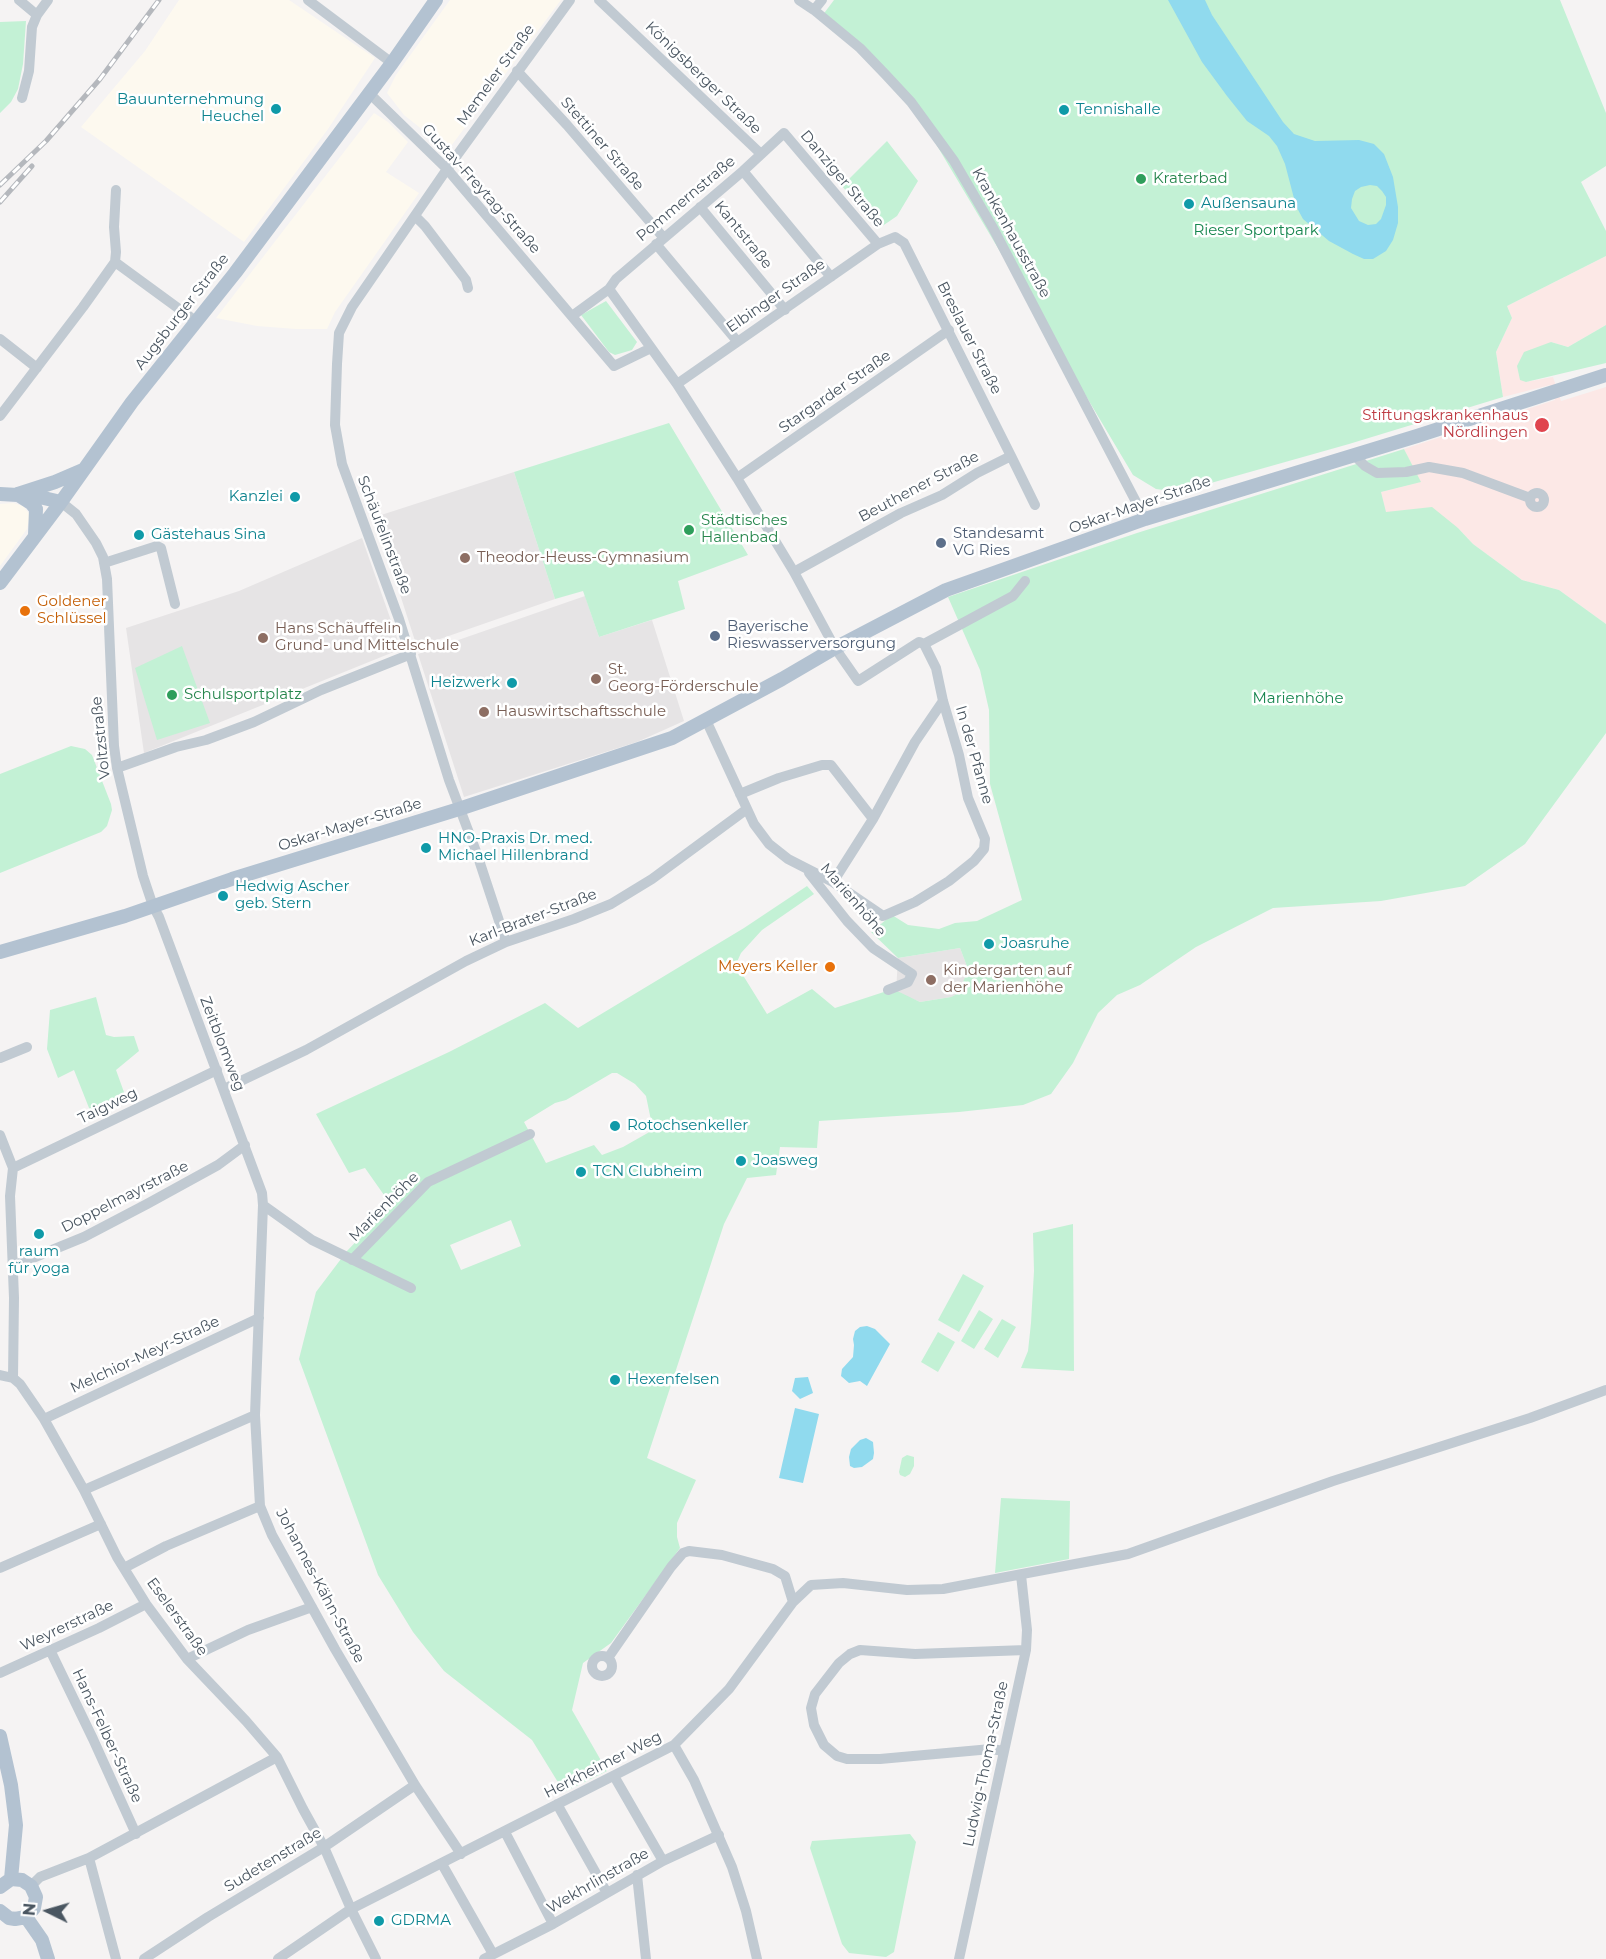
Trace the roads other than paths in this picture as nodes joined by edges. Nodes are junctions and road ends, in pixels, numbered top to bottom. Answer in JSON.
{"nodes":[{"id":1,"x":19,"y":0,"type":"edge"},
{"id":2,"x":48,"y":0,"type":"edge"},
{"id":3,"x":308,"y":0,"type":"edge"},
{"id":4,"x":436,"y":0,"type":"edge"},
{"id":5,"x":570,"y":0,"type":"edge"},
{"id":6,"x":599,"y":0,"type":"edge"},
{"id":7,"x":799,"y":0,"type":"edge"},
{"id":8,"x":822,"y":0,"type":"edge"},
{"id":9,"x":814,"y":10,"type":"junction"},
{"id":10,"x":37,"y":15,"type":"junction"},
{"id":11,"x":392,"y":63,"type":"junction"},
{"id":12,"x":517,"y":71,"type":"junction"},
{"id":13,"x":369,"y":93,"type":"junction"},
{"id":14,"x":22,"y":98,"type":"dead end"},
{"id":15,"x":784,"y":133,"type":"joint"},
{"id":16,"x":761,"y":154,"type":"junction"},
{"id":17,"x":447,"y":169,"type":"junction"},
{"id":18,"x":743,"y":171,"type":"junction"},
{"id":19,"x":116,"y":190,"type":"dead end"},
{"id":20,"x":700,"y":207,"type":"junction"},
{"id":21,"x":415,"y":216,"type":"junction"},
{"id":22,"x":895,"y":237,"type":"joint"},
{"id":23,"x":660,"y":241,"type":"junction"},
{"id":24,"x":878,"y":244,"type":"junction"},
{"id":25,"x":115,"y":262,"type":"junction"},
{"id":26,"x":831,"y":277,"type":"junction"},
{"id":27,"x":468,"y":288,"type":"dead end"},
{"id":28,"x":609,"y":289,"type":"junction"},
{"id":29,"x":785,"y":310,"type":"junction"},
{"id":30,"x":569,"y":313,"type":"junction"},
{"id":31,"x":197,"y":322,"type":"junction"},
{"id":32,"x":949,"y":330,"type":"junction"},
{"id":33,"x":0,"y":339,"type":"edge"},
{"id":34,"x":737,"y":341,"type":"junction"},
{"id":35,"x":651,"y":348,"type":"junction"},
{"id":36,"x":37,"y":368,"type":"junction"},
{"id":37,"x":1606,"y":375,"type":"edge"},
{"id":38,"x":677,"y":384,"type":"junction"},
{"id":39,"x":0,"y":416,"type":"edge"},
{"id":40,"x":1353,"y":454,"type":"junction"},
{"id":41,"x":1011,"y":456,"type":"junction"},
{"id":42,"x":83,"y":470,"type":"junction"},
{"id":43,"x":737,"y":478,"type":"junction"},
{"id":44,"x":0,"y":494,"type":"edge"},
{"id":45,"x":18,"y":495,"type":"junction"},
{"id":46,"x":1530,"y":498,"type":"dead end"},
{"id":47,"x":61,"y":502,"type":"junction"},
{"id":48,"x":1035,"y":505,"type":"dead end"},
{"id":49,"x":1144,"y":519,"type":"junction"},
{"id":50,"x":35,"y":537,"type":"junction"},
{"id":51,"x":104,"y":563,"type":"junction"},
{"id":52,"x":794,"y":572,"type":"junction"},
{"id":53,"x":1025,"y":581,"type":"dead end"},
{"id":54,"x":0,"y":583,"type":"edge"},
{"id":55,"x":175,"y":604,"type":"dead end"},
{"id":56,"x":924,"y":644,"type":"junction"},
{"id":57,"x":835,"y":648,"type":"junction"},
{"id":58,"x":411,"y":654,"type":"junction"},
{"id":59,"x":943,"y":701,"type":"junction"},
{"id":60,"x":706,"y":720,"type":"junction"},
{"id":61,"x":117,"y":768,"type":"junction"},
{"id":62,"x":740,"y":794,"type":"junction"},
{"id":63,"x":459,"y":809,"type":"junction"},
{"id":64,"x":747,"y":809,"type":"junction"},
{"id":65,"x":873,"y":819,"type":"junction"},
{"id":66,"x":805,"y":868,"type":"junction"},
{"id":67,"x":833,"y":882,"type":"junction"},
{"id":68,"x":153,"y":906,"type":"junction"},
{"id":69,"x":506,"y":942,"type":"junction"},
{"id":70,"x":0,"y":952,"type":"edge"},
{"id":71,"x":888,"y":990,"type":"dead end"},
{"id":72,"x":27,"y":1047,"type":"dead end"},
{"id":73,"x":0,"y":1058,"type":"edge"},
{"id":74,"x":216,"y":1070,"type":"junction"},
{"id":75,"x":224,"y":1089,"type":"junction"},
{"id":76,"x":530,"y":1134,"type":"dead end"},
{"id":77,"x":0,"y":1135,"type":"edge"},
{"id":78,"x":244,"y":1144,"type":"junction"},
{"id":79,"x":13,"y":1168,"type":"junction"},
{"id":80,"x":263,"y":1199,"type":"junction"},
{"id":81,"x":352,"y":1260,"type":"junction"},
{"id":82,"x":13,"y":1266,"type":"junction"},
{"id":83,"x":411,"y":1287,"type":"dead end"},
{"id":84,"x":259,"y":1318,"type":"junction"},
{"id":85,"x":0,"y":1375,"type":"edge"},
{"id":86,"x":13,"y":1378,"type":"junction"},
{"id":87,"x":1606,"y":1390,"type":"edge"},
{"id":88,"x":255,"y":1415,"type":"junction"},
{"id":89,"x":44,"y":1419,"type":"junction"},
{"id":90,"x":84,"y":1490,"type":"junction"},
{"id":91,"x":260,"y":1506,"type":"junction"},
{"id":92,"x":100,"y":1524,"type":"junction"},
{"id":93,"x":0,"y":1568,"type":"edge"},
{"id":94,"x":124,"y":1568,"type":"junction"},
{"id":95,"x":1021,"y":1575,"type":"junction"},
{"id":96,"x":793,"y":1602,"type":"junction"},
{"id":97,"x":146,"y":1604,"type":"junction"},
{"id":98,"x":312,"y":1607,"type":"junction"},
{"id":99,"x":50,"y":1650,"type":"junction"},
{"id":100,"x":1026,"y":1650,"type":"junction"},
{"id":101,"x":608,"y":1658,"type":"dead end"},
{"id":102,"x":187,"y":1659,"type":"junction"},
{"id":103,"x":0,"y":1673,"type":"edge"},
{"id":104,"x":0,"y":1736,"type":"edge"},
{"id":105,"x":674,"y":1745,"type":"junction"},
{"id":106,"x":2,"y":1751,"type":"edge"},
{"id":107,"x":1004,"y":1751,"type":"junction"},
{"id":108,"x":277,"y":1757,"type":"junction"},
{"id":109,"x":614,"y":1776,"type":"junction"},
{"id":110,"x":415,"y":1785,"type":"junction"},
{"id":111,"x":558,"y":1804,"type":"junction"},
{"id":112,"x":505,"y":1832,"type":"junction"},
{"id":113,"x":136,"y":1834,"type":"junction"},
{"id":114,"x":719,"y":1835,"type":"junction"},
{"id":115,"x":324,"y":1847,"type":"junction"},
{"id":116,"x":461,"y":1854,"type":"junction"},
{"id":117,"x":89,"y":1858,"type":"junction"},
{"id":118,"x":663,"y":1861,"type":"junction"},
{"id":119,"x":442,"y":1864,"type":"junction"},
{"id":120,"x":637,"y":1875,"type":"junction"},
{"id":121,"x":6,"y":1883,"type":"edge"},
{"id":122,"x":31,"y":1886,"type":"junction"},
{"id":123,"x":607,"y":1893,"type":"junction"},
{"id":124,"x":351,"y":1910,"type":"junction"},
{"id":125,"x":0,"y":1911,"type":"edge"},
{"id":126,"x":26,"y":1917,"type":"junction"},
{"id":127,"x":553,"y":1924,"type":"junction"},
{"id":128,"x":488,"y":1956,"type":"edge"},
{"id":129,"x":48,"y":1959,"type":"edge"},
{"id":130,"x":116,"y":1959,"type":"edge"},
{"id":131,"x":144,"y":1959,"type":"edge"},
{"id":132,"x":278,"y":1959,"type":"edge"},
{"id":133,"x":376,"y":1959,"type":"edge"},
{"id":134,"x":646,"y":1959,"type":"edge"},
{"id":135,"x":757,"y":1959,"type":"edge"},
{"id":136,"x":959,"y":1959,"type":"edge"}],
"edges":[{"from":1,"to":10,"type":"street"},
{"from":2,"to":10,"type":"street"},
{"from":3,"to":11,"type":"street"},
{"from":4,"to":11,"type":"main road","name":"Augsburger Straße"},
{"from":5,"to":12,"type":"street","name":"Memeler Straße"},
{"from":6,"to":16,"type":"street","name":"Königsberger Straße"},
{"from":7,"to":9,"type":"street","name":"Krankenhausstraße"},
{"from":8,"to":9,"type":"street"},
{"from":9,"to":49,"type":"street","name":"Krankenhausstraße"},
{"from":10,"to":14,"type":"street"},
{"from":11,"to":13,"type":"main road","name":"Augsburger Straße"},
{"from":12,"to":17,"type":"street","name":"Memeler Straße"},
{"from":12,"to":23,"type":"street","name":"Stettiner Straße"},
{"from":13,"to":17,"type":"street","name":"Gustav-Freytag-Straße"},
{"from":13,"to":31,"type":"main road","name":"Augsburger Straße"},
{"from":15,"to":16,"type":"street","name":"Pommernstraße"},
{"from":15,"to":24,"type":"street","name":"Danziger Straße"},
{"from":16,"to":18,"type":"street","name":"Pommernstraße"},
{"from":17,"to":21,"type":"street","name":"Schäufelinstraße"},
{"from":17,"to":30,"type":"street","name":"Gustav-Freytag-Straße"},
{"from":18,"to":20,"type":"street","name":"Pommernstraße"},
{"from":18,"to":26,"type":"street"},
{"from":19,"to":25,"type":"street"},
{"from":20,"to":23,"type":"street","name":"Pommernstraße"},
{"from":20,"to":29,"type":"street","name":"Kantstraße"},
{"from":21,"to":27,"type":"street"},
{"from":21,"to":58,"type":"street","name":"Schäufelinstraße"},
{"from":22,"to":24,"type":"street","name":"Elbinger Straße"},
{"from":22,"to":32,"type":"street","name":"Breslauer Straße"},
{"from":23,"to":28,"type":"street","name":"Pommernstraße"},
{"from":23,"to":34,"type":"street","name":"Stettiner Straße"},
{"from":24,"to":26,"type":"street","name":"Elbinger Straße"},
{"from":25,"to":31,"type":"street"},
{"from":25,"to":36,"type":"street"},
{"from":26,"to":29,"type":"street","name":"Elbinger Straße"},
{"from":28,"to":30,"type":"street","name":"Pommernstraße"},
{"from":28,"to":35,"type":"street"},
{"from":29,"to":34,"type":"street","name":"Elbinger Straße"},
{"from":30,"to":35,"type":"street","name":"Gustav-Freytag-Straße"},
{"from":31,"to":42,"type":"main road","name":"Augsburger Straße"},
{"from":32,"to":41,"type":"street","name":"Breslauer Straße"},
{"from":32,"to":43,"type":"street","name":"Stargarder Straße"},
{"from":33,"to":36,"type":"street"},
{"from":34,"to":38,"type":"street","name":"Elbinger Straße"},
{"from":35,"to":38,"type":"street"},
{"from":36,"to":39,"type":"street"},
{"from":37,"to":40,"type":"main road","name":"Oskar-Mayer-Straße"},
{"from":38,"to":43,"type":"street"},
{"from":40,"to":46,"type":"street"},
{"from":40,"to":49,"type":"main road","name":"Oskar-Mayer-Straße"},
{"from":41,"to":48,"type":"street"},
{"from":41,"to":52,"type":"street","name":"Beuthener Straße"},
{"from":42,"to":45,"type":"main road"},
{"from":42,"to":47,"type":"main road","name":"Augsburger Straße"},
{"from":43,"to":52,"type":"street"},
{"from":44,"to":45,"type":"main road"},
{"from":45,"to":47,"type":"main road"},
{"from":45,"to":50,"type":"main road"},
{"from":47,"to":50,"type":"main road","name":"Augsburger Straße"},
{"from":47,"to":51,"type":"street","name":"Voltzstraße"},
{"from":49,"to":57,"type":"main road","name":"Oskar-Mayer-Straße"},
{"from":50,"to":54,"type":"main road","name":"Augsburger Straße"},
{"from":51,"to":55,"type":"street"},
{"from":51,"to":61,"type":"street","name":"Voltzstraße"},
{"from":52,"to":57,"type":"street"},
{"from":53,"to":56,"type":"street"},
{"from":56,"to":57,"type":"street"},
{"from":56,"to":59,"type":"street","name":"In der Pfanne"},
{"from":57,"to":60,"type":"main road","name":"Oskar-Mayer-Straße"},
{"from":58,"to":61,"type":"street"},
{"from":58,"to":63,"type":"street","name":"Schäufelinstraße"},
{"from":59,"to":65,"type":"street","name":"In der Pfanne"},
{"from":59,"to":67,"type":"street","name":"In der Pfanne"},
{"from":60,"to":62,"type":"street","name":"In der Pfanne"},
{"from":60,"to":63,"type":"main road","name":"Oskar-Mayer-Straße"},
{"from":61,"to":68,"type":"street","name":"Voltzstraße"},
{"from":62,"to":64,"type":"street","name":"In der Pfanne"},
{"from":62,"to":65,"type":"street"},
{"from":63,"to":68,"type":"main road","name":"Oskar-Mayer-Straße"},
{"from":63,"to":69,"type":"street","name":"Schäufelinstraße"},
{"from":64,"to":66,"type":"street","name":"In der Pfanne"},
{"from":64,"to":69,"type":"street","name":"Karl-Brater-Straße"},
{"from":65,"to":67,"type":"street","name":"In der Pfanne"},
{"from":66,"to":67,"type":"street","name":"In der Pfanne"},
{"from":66,"to":71,"type":"street","name":"Marienhöhe"},
{"from":68,"to":70,"type":"main road","name":"Oskar-Mayer-Straße"},
{"from":68,"to":74,"type":"street","name":"Zeitblomweg"},
{"from":69,"to":75,"type":"street","name":"Karl-Brater-Straße"},
{"from":72,"to":73,"type":"street"},
{"from":74,"to":75,"type":"street","name":"Zeitblomweg"},
{"from":74,"to":79,"type":"street","name":"Taigweg"},
{"from":75,"to":78,"type":"street","name":"Zeitblomweg"},
{"from":76,"to":81,"type":"street","name":"Marienhöhe"},
{"from":77,"to":79,"type":"street"},
{"from":78,"to":80,"type":"street","name":"Zeitblomweg"},
{"from":78,"to":82,"type":"street","name":"Doppelmayrstraße"},
{"from":79,"to":82,"type":"street"},
{"from":80,"to":81,"type":"street"},
{"from":80,"to":84,"type":"street","name":"Johannes-Kähn-Straße"},
{"from":81,"to":83,"type":"street","name":"Marienhöhe"},
{"from":82,"to":86,"type":"street"},
{"from":84,"to":88,"type":"street","name":"Johannes-Kähn-Straße"},
{"from":84,"to":89,"type":"street","name":"Melchior-Meyr-Straße"},
{"from":85,"to":86,"type":"street"},
{"from":86,"to":89,"type":"street","name":"Eselerstraße"},
{"from":87,"to":95,"type":"street","name":"Herkheimer Weg"},
{"from":88,"to":90,"type":"street"},
{"from":88,"to":91,"type":"street","name":"Johannes-Kähn-Straße"},
{"from":89,"to":90,"type":"street","name":"Eselerstraße"},
{"from":90,"to":92,"type":"street","name":"Eselerstraße"},
{"from":91,"to":94,"type":"street"},
{"from":91,"to":98,"type":"street","name":"Johannes-Kähn-Straße"},
{"from":92,"to":93,"type":"street"},
{"from":92,"to":94,"type":"street","name":"Eselerstraße"},
{"from":94,"to":97,"type":"street","name":"Eselerstraße"},
{"from":95,"to":96,"type":"street","name":"Herkheimer Weg"},
{"from":95,"to":100,"type":"street","name":"Ludwig-Thoma-Straße"},
{"from":96,"to":101,"type":"street"},
{"from":96,"to":105,"type":"street","name":"Herkheimer Weg"},
{"from":97,"to":99,"type":"street","name":"Weyrerstraße"},
{"from":97,"to":102,"type":"street","name":"Eselerstraße"},
{"from":98,"to":102,"type":"street"},
{"from":98,"to":110,"type":"street","name":"Johannes-Kähn-Straße"},
{"from":99,"to":103,"type":"street","name":"Weyrerstraße"},
{"from":99,"to":113,"type":"street","name":"Hans-Felber-Straße"},
{"from":100,"to":107,"type":"street","name":"Ludwig-Thoma-Straße"},
{"from":100,"to":107,"type":"street"},
{"from":102,"to":108,"type":"street","name":"Eselerstraße"},
{"from":104,"to":106,"type":"main road"},
{"from":105,"to":109,"type":"street","name":"Herkheimer Weg"},
{"from":105,"to":114,"type":"street"},
{"from":106,"to":121,"type":"main road"},
{"from":107,"to":136,"type":"street","name":"Ludwig-Thoma-Straße"},
{"from":108,"to":113,"type":"street"},
{"from":108,"to":115,"type":"street","name":"Eselerstraße"},
{"from":109,"to":111,"type":"street","name":"Herkheimer Weg"},
{"from":109,"to":118,"type":"street"},
{"from":110,"to":115,"type":"street","name":"Sudetenstraße"},
{"from":110,"to":116,"type":"street","name":"Johannes-Kähn-Straße"},
{"from":111,"to":112,"type":"street","name":"Herkheimer Weg"},
{"from":111,"to":123,"type":"street"},
{"from":112,"to":116,"type":"street","name":"Herkheimer Weg"},
{"from":112,"to":127,"type":"street"},
{"from":113,"to":117,"type":"street"},
{"from":114,"to":118,"type":"street","name":"Wekhrlinstraße"},
{"from":114,"to":135,"type":"street"},
{"from":115,"to":124,"type":"street","name":"Eselerstraße"},
{"from":115,"to":131,"type":"street","name":"Sudetenstraße"},
{"from":116,"to":119,"type":"street","name":"Herkheimer Weg"},
{"from":117,"to":122,"type":"street"},
{"from":117,"to":130,"type":"street"},
{"from":118,"to":120,"type":"street","name":"Wekhrlinstraße"},
{"from":119,"to":124,"type":"street","name":"Herkheimer Weg"},
{"from":119,"to":128,"type":"street","name":"Wekhrlinstraße"},
{"from":120,"to":123,"type":"street","name":"Wekhrlinstraße"},
{"from":120,"to":134,"type":"street"},
{"from":121,"to":122,"type":"main road"},
{"from":122,"to":126,"type":"main road"},
{"from":123,"to":127,"type":"street","name":"Wekhrlinstraße"},
{"from":124,"to":132,"type":"street","name":"Herkheimer Weg"},
{"from":124,"to":133,"type":"street","name":"Eselerstraße"},
{"from":125,"to":126,"type":"main road"},
{"from":126,"to":129,"type":"main road"},
{"from":127,"to":128,"type":"street","name":"Wekhrlinstraße"}]}
